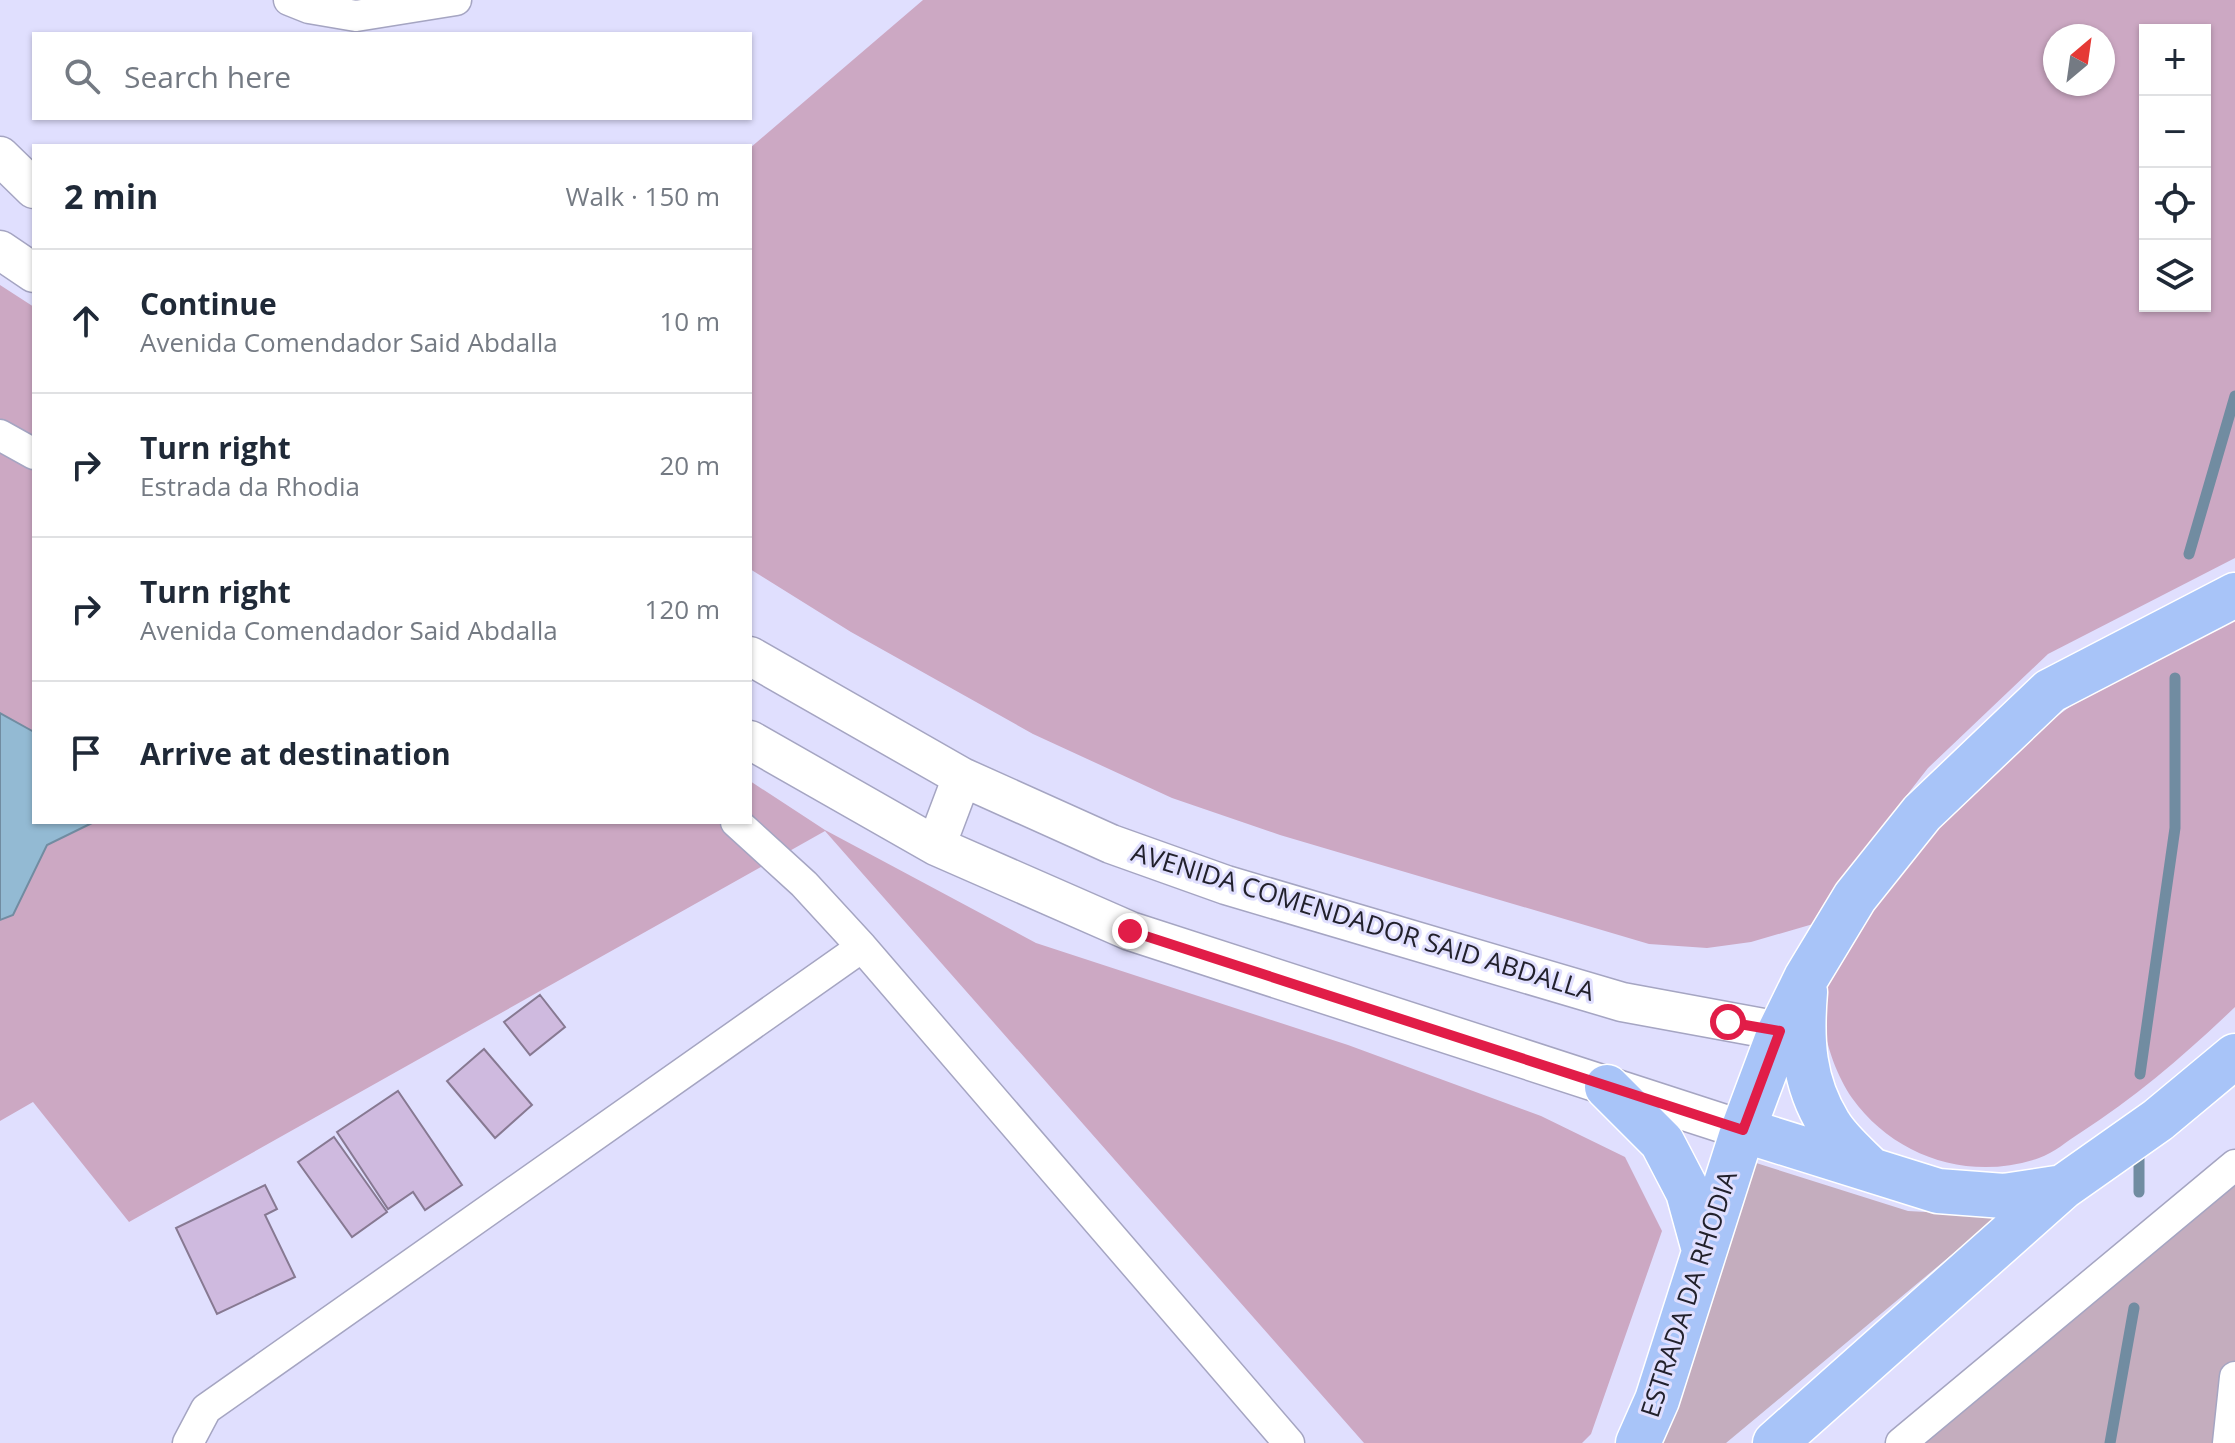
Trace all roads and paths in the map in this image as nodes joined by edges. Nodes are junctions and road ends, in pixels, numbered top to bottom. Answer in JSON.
{"nodes":[{"id":1,"x":289,"y":0,"type":"edge"},
{"id":2,"x":456,"y":0,"type":"edge"},
{"id":3,"x":0,"y":156,"type":"edge"},
{"id":4,"x":0,"y":167,"type":"edge"},
{"id":5,"x":32,"y":187,"type":"edge"},
{"id":6,"x":32,"y":188,"type":"edge"},
{"id":7,"x":0,"y":250,"type":"edge"},
{"id":8,"x":32,"y":272,"type":"edge"},
{"id":9,"x":0,"y":435,"type":"edge"},
{"id":10,"x":32,"y":453,"type":"edge"},
{"id":11,"x":2235,"y":595,"type":"edge"},
{"id":12,"x":752,"y":657,"type":"edge"},
{"id":13,"x":752,"y":741,"type":"edge"},
{"id":14,"x":962,"y":777,"type":"junction"},
{"id":15,"x":738,"y":824,"type":"edge"},
{"id":16,"x":936,"y":846,"type":"junction"},
{"id":17,"x":862,"y":947,"type":"junction"},
{"id":18,"x":1806,"y":978,"type":"junction"},
{"id":19,"x":1780,"y":1031,"type":"junction"},
{"id":20,"x":2235,"y":1056,"type":"edge"},
{"id":21,"x":1607,"y":1087,"type":"junction"},
{"id":22,"x":2235,"y":1091,"type":"edge"},
{"id":23,"x":2158,"y":1120,"type":"junction"},
{"id":24,"x":1743,"y":1130,"type":"junction"},
{"id":25,"x":2235,"y":1165,"type":"edge"},
{"id":26,"x":1873,"y":1173,"type":"junction"},
{"id":27,"x":2063,"y":1187,"type":"junction"},
{"id":28,"x":1704,"y":1250,"type":"junction"},
{"id":29,"x":2235,"y":1377,"type":"edge"},
{"id":30,"x":188,"y":1443,"type":"edge"},
{"id":31,"x":1289,"y":1443,"type":"edge"},
{"id":32,"x":1638,"y":1443,"type":"edge"},
{"id":33,"x":1775,"y":1443,"type":"edge"},
{"id":34,"x":1901,"y":1443,"type":"edge"},
{"id":35,"x":2228,"y":1443,"type":"edge"}],
"edges":[{"from":1,"to":2,"type":"street"},
{"from":3,"to":5,"type":"street"},
{"from":4,"to":6,"type":"street"},
{"from":7,"to":8,"type":"street"},
{"from":9,"to":10,"type":"street"},
{"from":11,"to":18,"type":"main road","name":"ESTRADA DA RHODIA"},
{"from":12,"to":14,"type":"street","name":"AVENIDA COMENDADOR SAID ABDALLA"},
{"from":13,"to":16,"type":"street"},
{"from":14,"to":16,"type":"street"},
{"from":14,"to":19,"type":"street","name":"AVENIDA COMENDADOR SAID ABDALLA"},
{"from":15,"to":17,"type":"street"},
{"from":16,"to":21,"type":"street"},
{"from":17,"to":30,"type":"street"},
{"from":17,"to":31,"type":"street"},
{"from":18,"to":19,"type":"main road","name":"ESTRADA DA RHODIA"},
{"from":18,"to":26,"type":"main road"},
{"from":19,"to":24,"type":"main road","name":"ESTRADA DA RHODIA"},
{"from":20,"to":23,"type":"main road"},
{"from":21,"to":24,"type":"street"},
{"from":21,"to":28,"type":"main road"},
{"from":22,"to":23,"type":"main road"},
{"from":23,"to":27,"type":"main road"},
{"from":24,"to":26,"type":"main road"},
{"from":24,"to":28,"type":"main road","name":"ESTRADA DA RHODIA"},
{"from":25,"to":34,"type":"street"},
{"from":26,"to":27,"type":"main road"},
{"from":27,"to":33,"type":"main road"},
{"from":28,"to":32,"type":"main road","name":"ESTRADA DA RHODIA"},
{"from":29,"to":35,"type":"street"}]}
